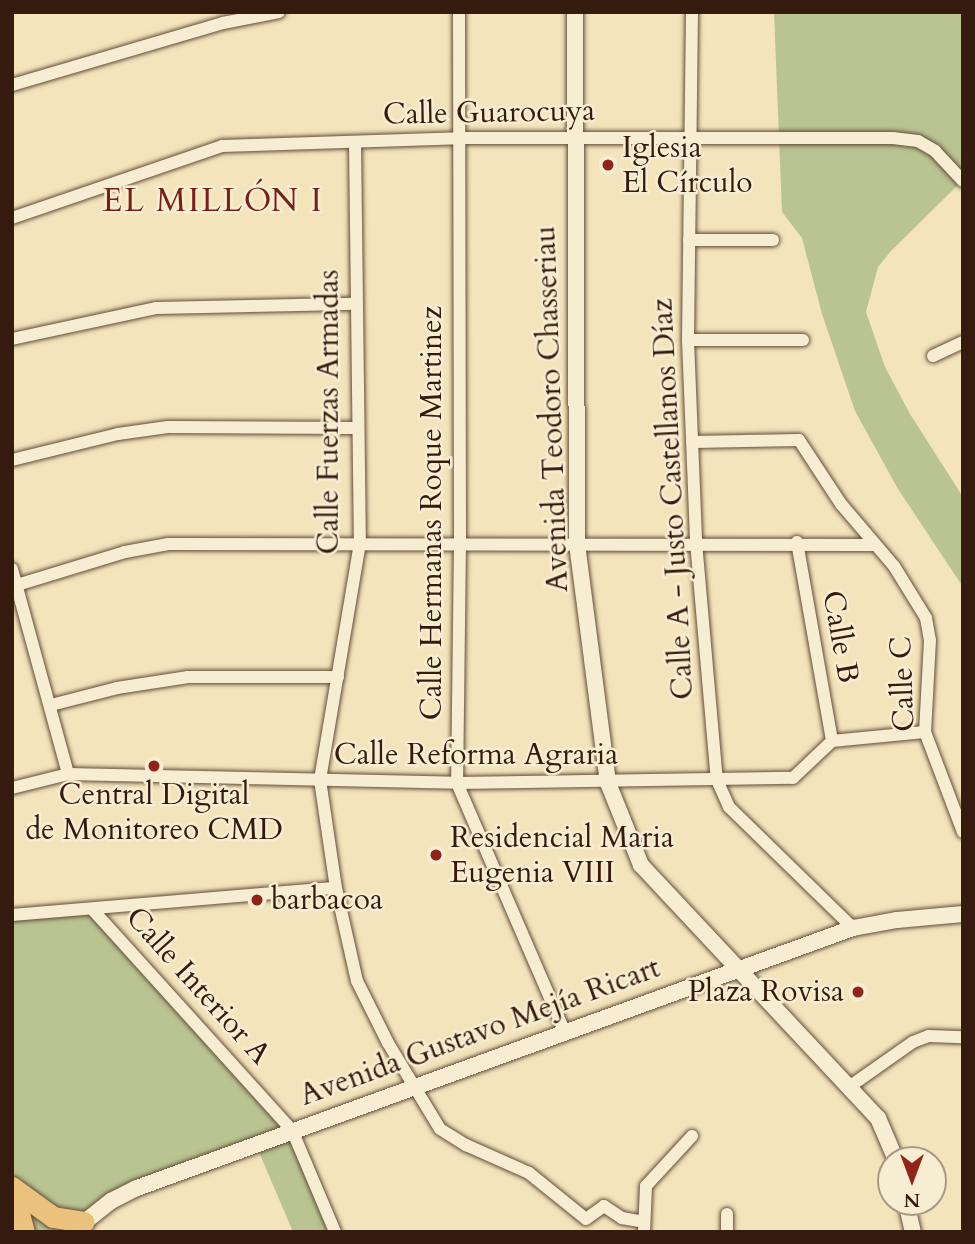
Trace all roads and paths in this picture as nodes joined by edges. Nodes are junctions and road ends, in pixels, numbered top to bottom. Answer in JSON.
{"nodes":[{"id":1,"x":279,"y":12,"type":"edge"},
{"id":2,"x":458,"y":12,"type":"edge"},
{"id":3,"x":575,"y":12,"type":"edge"},
{"id":4,"x":692,"y":12,"type":"edge"},
{"id":5,"x":12,"y":86,"type":"edge"},
{"id":6,"x":459,"y":138,"type":"junction"},
{"id":7,"x":574,"y":138,"type":"junction"},
{"id":8,"x":690,"y":138,"type":"junction"},
{"id":9,"x":355,"y":142,"type":"junction"},
{"id":10,"x":963,"y":181,"type":"edge"},
{"id":11,"x":13,"y":217,"type":"edge"},
{"id":12,"x":689,"y":240,"type":"junction"},
{"id":13,"x":773,"y":240,"type":"dead end"},
{"id":14,"x":356,"y":304,"type":"junction"},
{"id":15,"x":12,"y":339,"type":"edge"},
{"id":16,"x":688,"y":340,"type":"junction"},
{"id":17,"x":803,"y":341,"type":"dead end"},
{"id":18,"x":963,"y":342,"type":"edge"},
{"id":19,"x":933,"y":356,"type":"dead end"},
{"id":20,"x":356,"y":428,"type":"junction"},
{"id":21,"x":692,"y":442,"type":"junction"},
{"id":22,"x":12,"y":460,"type":"edge"},
{"id":23,"x":696,"y":542,"type":"junction"},
{"id":24,"x":797,"y":542,"type":"junction"},
{"id":25,"x":360,"y":543,"type":"junction"},
{"id":26,"x":460,"y":543,"type":"junction"},
{"id":27,"x":577,"y":544,"type":"junction"},
{"id":28,"x":875,"y":545,"type":"junction"},
{"id":29,"x":12,"y":569,"type":"edge"},
{"id":30,"x":17,"y":585,"type":"junction"},
{"id":31,"x":338,"y":677,"type":"junction"},
{"id":32,"x":51,"y":705,"type":"junction"},
{"id":33,"x":925,"y":732,"type":"junction"},
{"id":34,"x":832,"y":741,"type":"junction"},
{"id":35,"x":68,"y":774,"type":"junction"},
{"id":36,"x":320,"y":780,"type":"junction"},
{"id":37,"x":717,"y":780,"type":"junction"},
{"id":38,"x":457,"y":783,"type":"junction"},
{"id":39,"x":608,"y":783,"type":"junction"},
{"id":40,"x":12,"y":788,"type":"edge"},
{"id":41,"x":963,"y":832,"type":"edge"},
{"id":42,"x":336,"y":888,"type":"junction"},
{"id":43,"x":92,"y":909,"type":"junction"},
{"id":44,"x":963,"y":914,"type":"edge"},
{"id":45,"x":12,"y":915,"type":"edge"},
{"id":46,"x":853,"y":928,"type":"junction"},
{"id":47,"x":737,"y":969,"type":"junction"},
{"id":48,"x":565,"y":1033,"type":"junction"},
{"id":49,"x":963,"y":1037,"type":"edge"},
{"id":50,"x":412,"y":1086,"type":"junction"},
{"id":51,"x":849,"y":1087,"type":"junction"},
{"id":52,"x":292,"y":1130,"type":"junction"},
{"id":53,"x":691,"y":1136,"type":"dead end"},
{"id":54,"x":890,"y":1146,"type":"edge"},
{"id":55,"x":12,"y":1187,"type":"edge"},
{"id":56,"x":727,"y":1214,"type":"dead end"},
{"id":57,"x":586,"y":1219,"type":"junction"},
{"id":58,"x":78,"y":1227,"type":"edge"},
{"id":59,"x":644,"y":1227,"type":"edge"},
{"id":60,"x":24,"y":1232,"type":"edge"},
{"id":61,"x":335,"y":1232,"type":"edge"},
{"id":62,"x":578,"y":1232,"type":"edge"},
{"id":63,"x":727,"y":1232,"type":"edge"}],
"edges":[{"from":1,"to":5,"type":"street"},
{"from":2,"to":6,"type":"street","name":"Calle Hermanas Roque Martinez"},
{"from":3,"to":7,"type":"street","name":"Avenida Teodoro Chasseriau"},
{"from":4,"to":8,"type":"street","name":"Calle A - Justo Castellanos Díaz"},
{"from":6,"to":7,"type":"street","name":"Calle Guarocuya"},
{"from":6,"to":9,"type":"street","name":"Calle Guarocuya"},
{"from":6,"to":26,"type":"street","name":"Calle Hermanas Roque Martinez"},
{"from":7,"to":8,"type":"street","name":"Calle Guarocuya"},
{"from":7,"to":27,"type":"street","name":"Avenida Teodoro Chasseriau"},
{"from":8,"to":10,"type":"street","name":"Calle Guarocuya"},
{"from":8,"to":12,"type":"street","name":"Calle A - Justo Castellanos Díaz"},
{"from":9,"to":11,"type":"street","name":"Calle Guarocuya"},
{"from":9,"to":14,"type":"street","name":"Calle Fuerzas Armadas"},
{"from":12,"to":13,"type":"street"},
{"from":12,"to":16,"type":"street","name":"Calle A - Justo Castellanos Díaz"},
{"from":14,"to":15,"type":"street"},
{"from":14,"to":20,"type":"street","name":"Calle Fuerzas Armadas"},
{"from":16,"to":17,"type":"street"},
{"from":16,"to":21,"type":"street","name":"Calle A - Justo Castellanos Díaz"},
{"from":18,"to":19,"type":"street"},
{"from":20,"to":22,"type":"street"},
{"from":20,"to":25,"type":"street","name":"Calle Fuerzas Armadas"},
{"from":21,"to":23,"type":"street","name":"Calle A - Justo Castellanos Díaz"},
{"from":21,"to":28,"type":"street","name":"Calle C"},
{"from":23,"to":24,"type":"street"},
{"from":23,"to":27,"type":"street"},
{"from":23,"to":37,"type":"street","name":"Calle A - Justo Castellanos Díaz"},
{"from":24,"to":28,"type":"street"},
{"from":24,"to":34,"type":"street","name":"Calle B"},
{"from":25,"to":26,"type":"street"},
{"from":25,"to":30,"type":"street"},
{"from":25,"to":31,"type":"street","name":"Calle Fuerzas Armadas"},
{"from":26,"to":27,"type":"street"},
{"from":26,"to":38,"type":"street","name":"Calle Hermanas Roque Martinez"},
{"from":27,"to":39,"type":"street","name":"Avenida Teodoro Chasseriau"},
{"from":28,"to":33,"type":"street","name":"Calle C"},
{"from":29,"to":30,"type":"street"},
{"from":30,"to":32,"type":"street"},
{"from":31,"to":32,"type":"street"},
{"from":31,"to":36,"type":"street","name":"Calle Fuerzas Armadas"},
{"from":32,"to":35,"type":"street"},
{"from":33,"to":34,"type":"street"},
{"from":33,"to":41,"type":"street","name":"Calle C"},
{"from":34,"to":37,"type":"street","name":"Calle Reforma Agraria"},
{"from":35,"to":36,"type":"street","name":"Calle Reforma Agraria"},
{"from":35,"to":40,"type":"street","name":"Calle Reforma Agraria"},
{"from":36,"to":38,"type":"street","name":"Calle Reforma Agraria"},
{"from":36,"to":42,"type":"street","name":"Calle Fuerzas Armadas"},
{"from":37,"to":39,"type":"street","name":"Calle Reforma Agraria"},
{"from":37,"to":46,"type":"street","name":"Calle A - Justo Castellanos Díaz"},
{"from":38,"to":39,"type":"street","name":"Calle Reforma Agraria"},
{"from":38,"to":48,"type":"street","name":"Calle Hermanas Roque Martinez"},
{"from":39,"to":47,"type":"street","name":"Avenida Teodoro Chasseriau"},
{"from":42,"to":43,"type":"street"},
{"from":42,"to":50,"type":"street","name":"Calle Fuerzas Armadas"},
{"from":43,"to":45,"type":"street"},
{"from":43,"to":52,"type":"street","name":"Calle Interior A"},
{"from":44,"to":46,"type":"street","name":"Avenida Gustavo Mejía Ricart"},
{"from":46,"to":47,"type":"street","name":"Avenida Gustavo Mejía Ricart"},
{"from":47,"to":48,"type":"street","name":"Avenida Gustavo Mejía Ricart"},
{"from":47,"to":51,"type":"street","name":"Avenida Teodoro Chasseriau"},
{"from":48,"to":50,"type":"street","name":"Avenida Gustavo Mejía Ricart"},
{"from":49,"to":51,"type":"street"},
{"from":50,"to":52,"type":"street","name":"Avenida Gustavo Mejía Ricart"},
{"from":50,"to":57,"type":"street","name":"Calle Fuerzas Armadas"},
{"from":51,"to":54,"type":"street","name":"Avenida Teodoro Chasseriau"},
{"from":52,"to":58,"type":"street","name":"Avenida Gustavo Mejía Ricart"},
{"from":52,"to":61,"type":"street","name":"Calle Interior A"},
{"from":53,"to":59,"type":"street"},
{"from":55,"to":58,"type":"main road"},
{"from":55,"to":60,"type":"main road"},
{"from":56,"to":63,"type":"street"},
{"from":57,"to":59,"type":"street"},
{"from":57,"to":62,"type":"street"}]}
